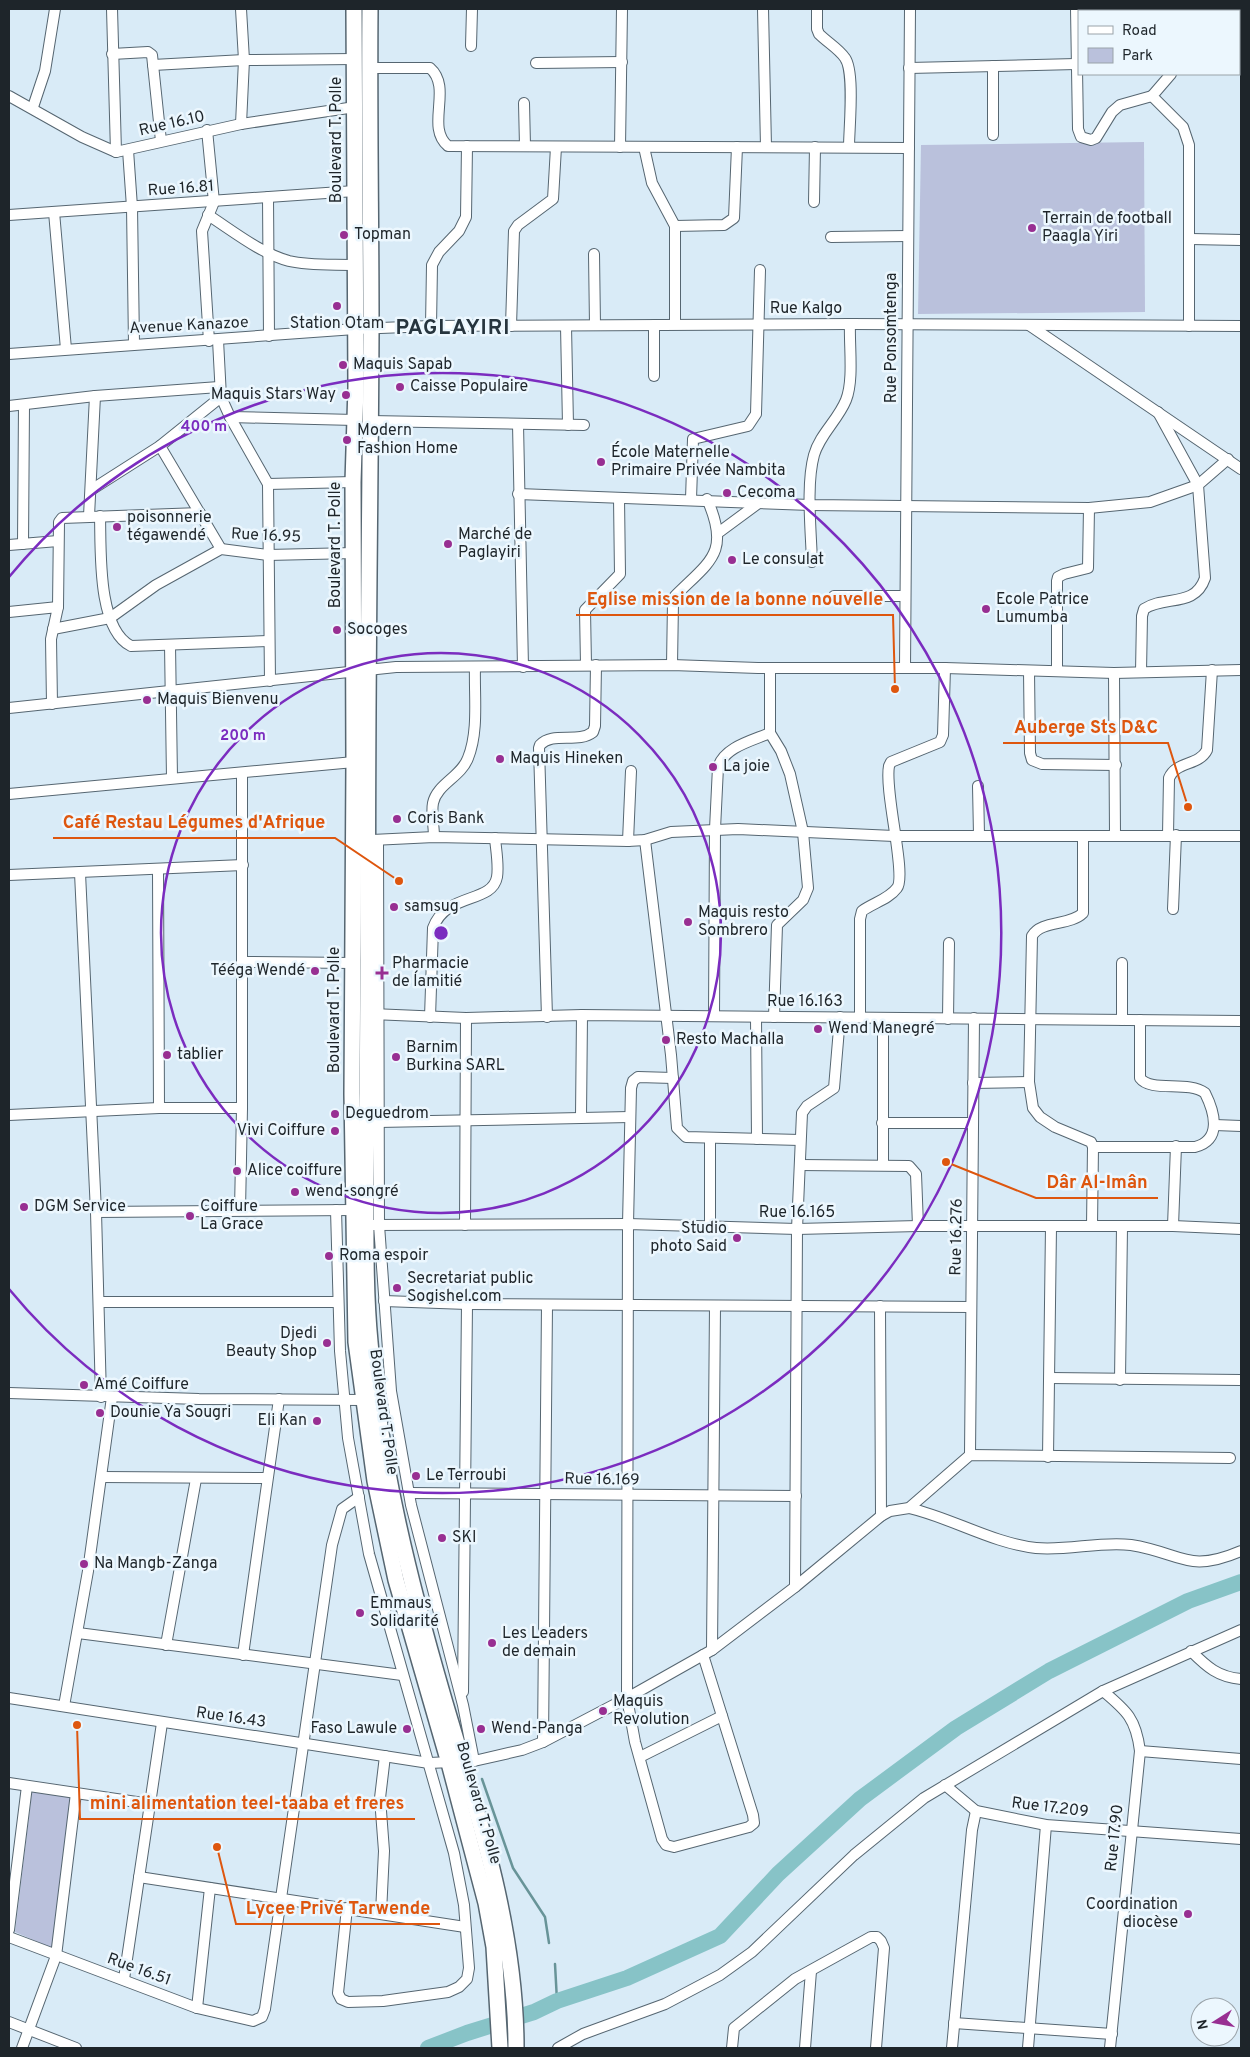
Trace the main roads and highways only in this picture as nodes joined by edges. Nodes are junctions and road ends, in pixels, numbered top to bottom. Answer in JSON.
{"nodes":[{"id":1,"x":354,"y":9,"type":"edge"},
{"id":2,"x":370,"y":9,"type":"edge"},
{"id":3,"x":362,"y":421,"type":"junction"},
{"id":4,"x":361,"y":671,"type":"junction"},
{"id":5,"x":366,"y":1014,"type":"junction"},
{"id":6,"x":366,"y":1225,"type":"junction"},
{"id":7,"x":462,"y":1763,"type":"junction"},
{"id":8,"x":516,"y":2047,"type":"edge"},
{"id":9,"x":500,"y":2048,"type":"edge"}],
"edges":[{"from":1,"to":3,"type":"highway","name":"Boulevard T. Polle"},
{"from":2,"to":3,"type":"highway","name":"Boulevard T. Polle"},
{"from":3,"to":4,"type":"highway","name":"Boulevard T. Polle"},
{"from":3,"to":4,"type":"highway","name":"Boulevard T. Polle"},
{"from":4,"to":5,"type":"highway","name":"Boulevard T. Polle"},
{"from":4,"to":5,"type":"highway","name":"Boulevard T. Polle"},
{"from":5,"to":6,"type":"highway","name":"Boulevard T. Polle"},
{"from":5,"to":6,"type":"highway","name":"Boulevard T. Polle"},
{"from":6,"to":7,"type":"highway","name":"Boulevard T. Polle"},
{"from":6,"to":7,"type":"highway","name":"Boulevard T. Polle"},
{"from":7,"to":8,"type":"highway","name":"Boulevard T. Polle"},
{"from":7,"to":9,"type":"highway","name":"Boulevard T. Polle"}]}
